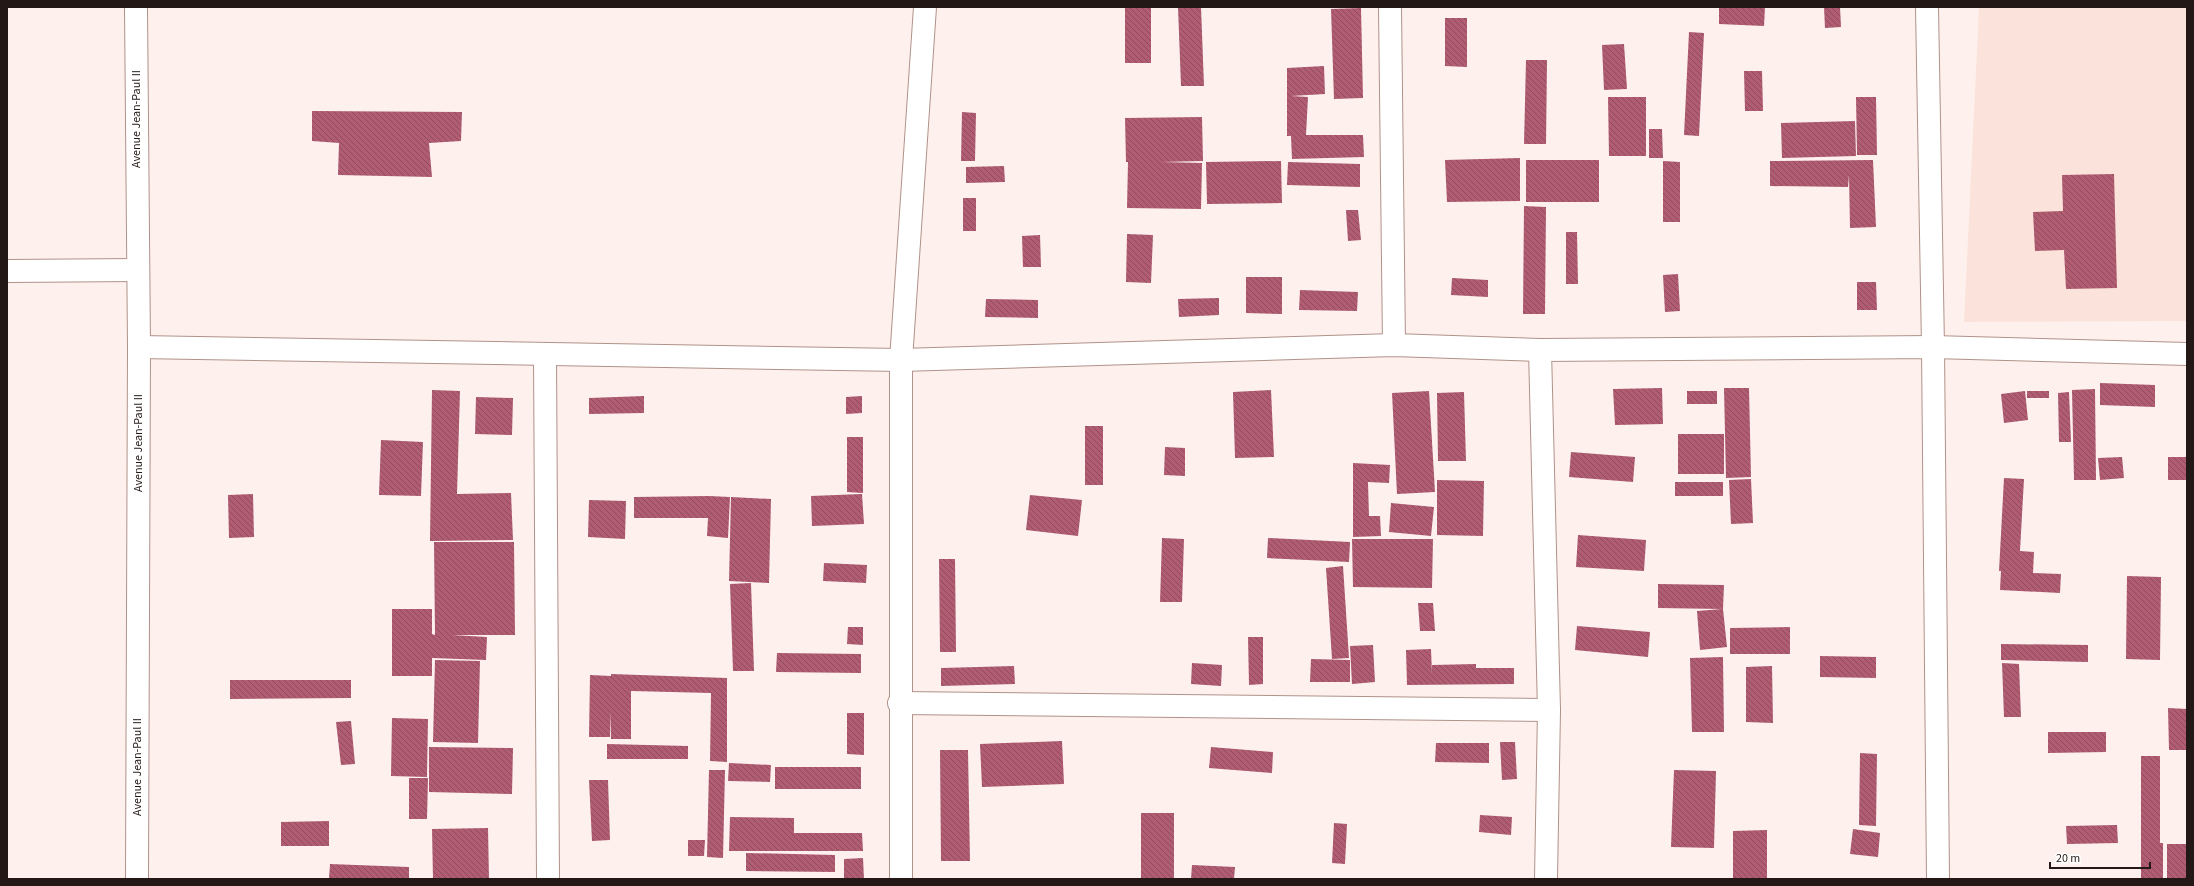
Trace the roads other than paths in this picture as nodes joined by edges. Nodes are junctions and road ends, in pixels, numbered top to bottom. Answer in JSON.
{"nodes":[{"id":1,"x":136,"y":7,"type":"edge"},
{"id":2,"x":925,"y":7,"type":"edge"},
{"id":3,"x":1390,"y":7,"type":"edge"},
{"id":4,"x":1927,"y":7,"type":"edge"},
{"id":5,"x":137,"y":270,"type":"junction"},
{"id":6,"x":7,"y":271,"type":"edge"},
{"id":7,"x":1394,"y":345,"type":"junction"},
{"id":8,"x":138,"y":347,"type":"junction"},
{"id":9,"x":1933,"y":347,"type":"junction"},
{"id":10,"x":1540,"y":350,"type":"junction"},
{"id":11,"x":545,"y":354,"type":"junction"},
{"id":12,"x":2187,"y":354,"type":"edge"},
{"id":13,"x":901,"y":360,"type":"junction"},
{"id":14,"x":899,"y":703,"type":"junction"},
{"id":15,"x":1549,"y":710,"type":"junction"},
{"id":16,"x":137,"y":879,"type":"edge"},
{"id":17,"x":548,"y":879,"type":"edge"},
{"id":18,"x":901,"y":879,"type":"edge"},
{"id":19,"x":1546,"y":879,"type":"edge"},
{"id":20,"x":1938,"y":879,"type":"edge"}],
"edges":[{"from":1,"to":5,"type":"street","name":"Avenue Jean-Paul II"},
{"from":2,"to":13,"type":"street"},
{"from":3,"to":7,"type":"street"},
{"from":4,"to":9,"type":"street"},
{"from":5,"to":6,"type":"street"},
{"from":5,"to":8,"type":"street","name":"Avenue Jean-Paul II"},
{"from":7,"to":10,"type":"street"},
{"from":7,"to":13,"type":"street"},
{"from":8,"to":11,"type":"street"},
{"from":8,"to":16,"type":"street","name":"Avenue Jean-Paul II"},
{"from":9,"to":10,"type":"street"},
{"from":9,"to":12,"type":"street"},
{"from":9,"to":20,"type":"street"},
{"from":10,"to":15,"type":"street"},
{"from":11,"to":13,"type":"street"},
{"from":11,"to":17,"type":"street"},
{"from":13,"to":14,"type":"street"},
{"from":14,"to":15,"type":"street"},
{"from":14,"to":18,"type":"street"},
{"from":15,"to":19,"type":"street"}]}
